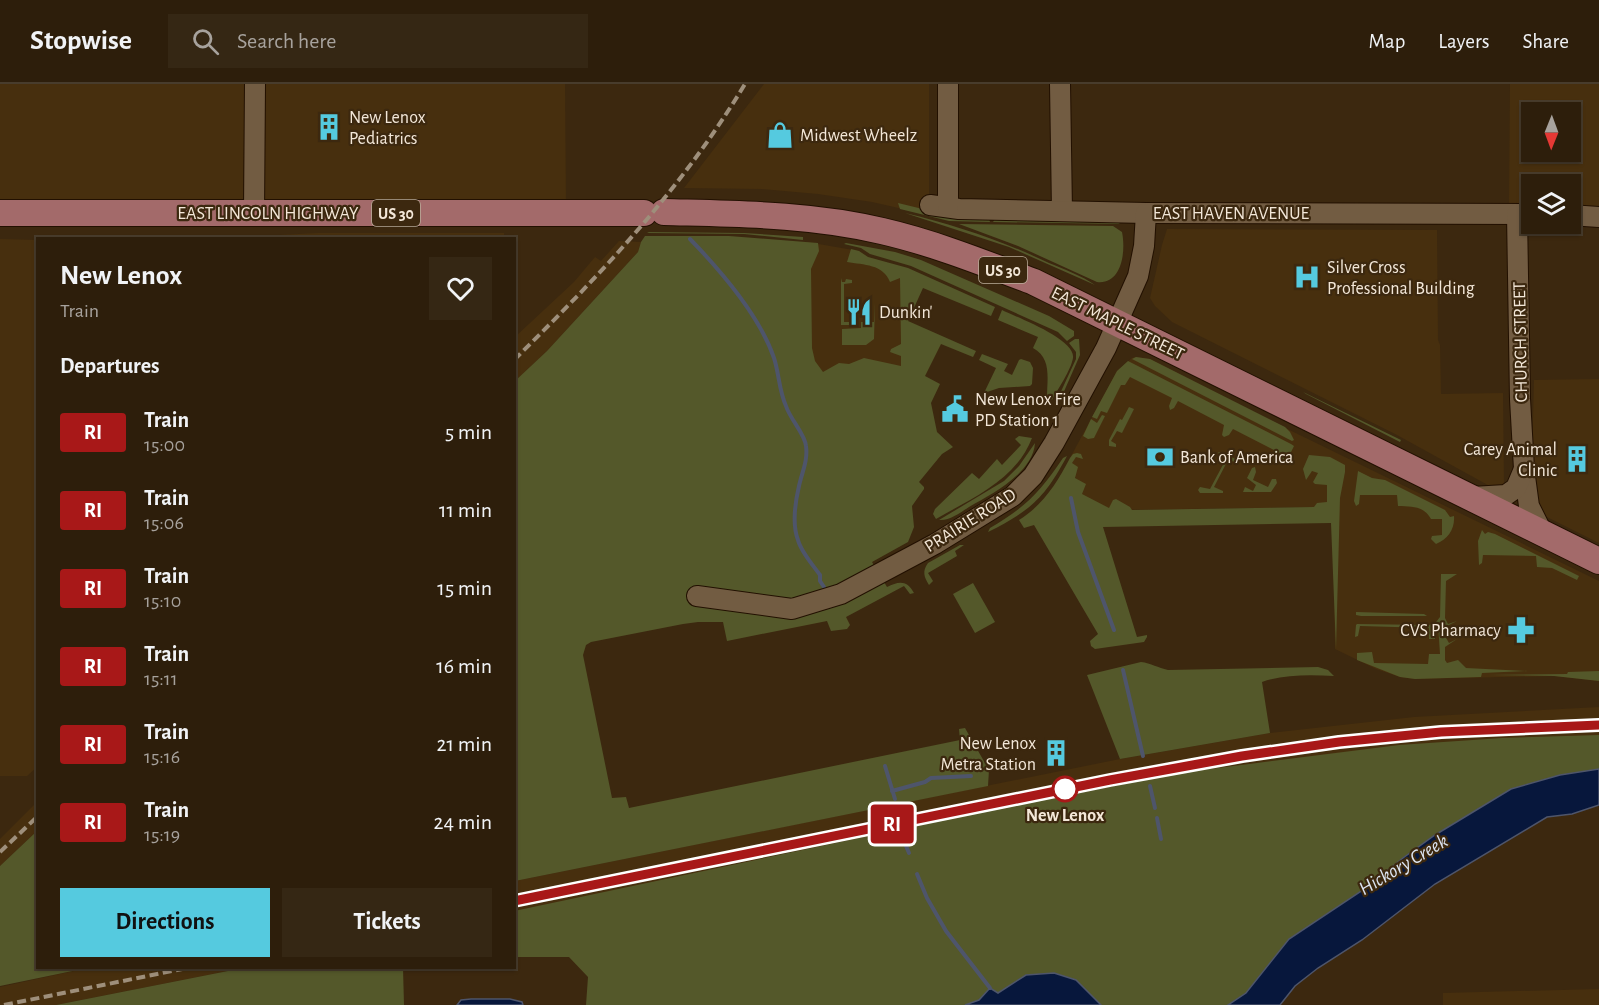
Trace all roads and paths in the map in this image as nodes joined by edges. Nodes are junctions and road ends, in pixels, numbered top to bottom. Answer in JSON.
{"nodes":[{"id":1,"x":255,"y":84,"type":"edge"},
{"id":2,"x":948,"y":84,"type":"edge"},
{"id":3,"x":1060,"y":84,"type":"edge"},
{"id":4,"x":1062,"y":211,"type":"junction"},
{"id":5,"x":254,"y":212,"type":"junction"},
{"id":6,"x":0,"y":213,"type":"edge"},
{"id":7,"x":654,"y":213,"type":"joint"},
{"id":8,"x":1146,"y":213,"type":"junction"},
{"id":9,"x":1521,"y":214,"type":"edge"},
{"id":10,"x":1581,"y":216,"type":"edge"},
{"id":11,"x":1599,"y":217,"type":"edge"},
{"id":12,"x":1524,"y":234,"type":"edge"},
{"id":13,"x":1117,"y":322,"type":"junction"},
{"id":14,"x":1524,"y":470,"type":"junction"},
{"id":15,"x":1474,"y":499,"type":"junction"},
{"id":16,"x":1542,"y":532,"type":"junction"},
{"id":17,"x":1599,"y":561,"type":"edge"},
{"id":18,"x":697,"y":596,"type":"dead end"}],
"edges":[{"from":1,"to":5,"type":"street"},
{"from":2,"to":4,"type":"street","name":"EAST HAVEN AVENUE"},
{"from":3,"to":4,"type":"street"},
{"from":4,"to":8,"type":"street","name":"EAST HAVEN AVENUE"},
{"from":5,"to":6,"type":"main road","name":"EAST LINCOLN HIGHWAY","number":"US 30"},
{"from":5,"to":7,"type":"main road","name":"EAST LINCOLN HIGHWAY","number":"US 30"},
{"from":7,"to":13,"type":"main road","name":"EAST MAPLE STREET","number":"US 30"},
{"from":8,"to":9,"type":"street","name":"EAST HAVEN AVENUE"},
{"from":8,"to":13,"type":"street","name":"PRAIRIE ROAD"},
{"from":10,"to":11,"type":"street"},
{"from":12,"to":14,"type":"street","name":"CHURCH STREET"},
{"from":13,"to":15,"type":"main road","name":"EAST MAPLE STREET","number":"US 30"},
{"from":13,"to":18,"type":"street","name":"PRAIRIE ROAD"},
{"from":14,"to":15,"type":"street"},
{"from":14,"to":16,"type":"street","name":"CHURCH STREET"},
{"from":15,"to":16,"type":"main road","number":"US 30"},
{"from":16,"to":17,"type":"main road","number":"US 30"}]}
